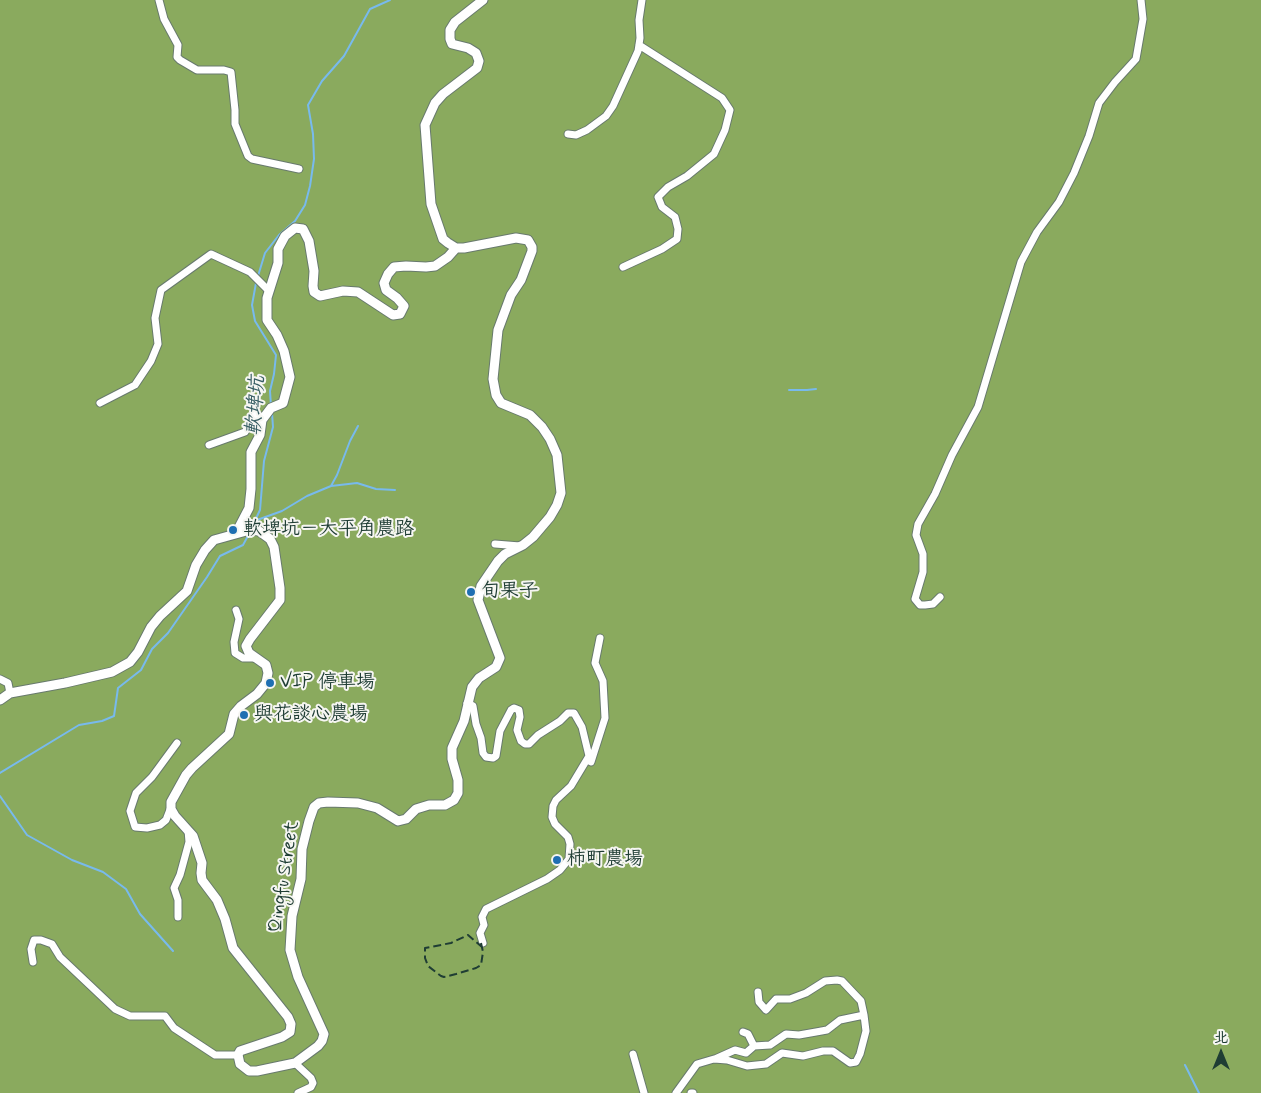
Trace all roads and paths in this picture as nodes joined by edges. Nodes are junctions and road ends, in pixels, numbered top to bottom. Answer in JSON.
{"nodes":[{"id":1,"x":159,"y":0,"type":"edge"},
{"id":2,"x":483,"y":0,"type":"edge"},
{"id":3,"x":642,"y":0,"type":"edge"},
{"id":4,"x":1141,"y":0,"type":"edge"},
{"id":5,"x":639,"y":45,"type":"junction"},
{"id":6,"x":568,"y":134,"type":"dead end"},
{"id":7,"x":299,"y":169,"type":"dead end"},
{"id":8,"x":456,"y":248,"type":"junction"},
{"id":9,"x":623,"y":267,"type":"dead end"},
{"id":10,"x":266,"y":288,"type":"junction"},
{"id":11,"x":100,"y":404,"type":"dead end"},
{"id":12,"x":263,"y":418,"type":"junction"},
{"id":13,"x":208,"y":445,"type":"dead end"},
{"id":14,"x":236,"y":533,"type":"junction"},
{"id":15,"x":495,"y":544,"type":"dead end"},
{"id":16,"x":520,"y":546,"type":"junction"},
{"id":17,"x":940,"y":597,"type":"dead end"},
{"id":18,"x":236,"y":610,"type":"dead end"},
{"id":19,"x":600,"y":638,"type":"dead end"},
{"id":20,"x":255,"y":658,"type":"junction"},
{"id":21,"x":0,"y":679,"type":"edge"},
{"id":22,"x":10,"y":693,"type":"junction"},
{"id":23,"x":0,"y":700,"type":"edge"},
{"id":24,"x":467,"y":703,"type":"junction"},
{"id":25,"x":177,"y":743,"type":"dead end"},
{"id":26,"x":584,"y":765,"type":"junction"},
{"id":27,"x":171,"y":807,"type":"junction"},
{"id":28,"x":188,"y":830,"type":"junction"},
{"id":29,"x":178,"y":917,"type":"dead end"},
{"id":30,"x":482,"y":943,"type":"dead end"},
{"id":31,"x":33,"y":962,"type":"dead end"},
{"id":32,"x":758,"y":992,"type":"dead end"},
{"id":33,"x":864,"y":1015,"type":"junction"},
{"id":34,"x":743,"y":1032,"type":"dead end"},
{"id":35,"x":754,"y":1046,"type":"junction"},
{"id":36,"x":633,"y":1054,"type":"dead end"},
{"id":37,"x":238,"y":1055,"type":"junction"},
{"id":38,"x":714,"y":1060,"type":"junction"},
{"id":39,"x":296,"y":1063,"type":"junction"},
{"id":40,"x":298,"y":1093,"type":"edge"},
{"id":41,"x":644,"y":1093,"type":"edge"},
{"id":42,"x":676,"y":1093,"type":"edge"}],
"edges":[{"from":1,"to":7,"type":"street"},
{"from":2,"to":8,"type":"street"},
{"from":3,"to":5,"type":"street"},
{"from":4,"to":17,"type":"street"},
{"from":5,"to":6,"type":"street"},
{"from":5,"to":9,"type":"street"},
{"from":8,"to":10,"type":"street"},
{"from":8,"to":16,"type":"street","name":"Qingfu Street"},
{"from":10,"to":11,"type":"street"},
{"from":10,"to":12,"type":"street"},
{"from":12,"to":13,"type":"street"},
{"from":12,"to":14,"type":"street"},
{"from":14,"to":20,"type":"street"},
{"from":14,"to":22,"type":"street"},
{"from":15,"to":16,"type":"street"},
{"from":16,"to":24,"type":"street","name":"Qingfu Street"},
{"from":18,"to":20,"type":"street"},
{"from":19,"to":26,"type":"street"},
{"from":20,"to":27,"type":"street"},
{"from":21,"to":22,"type":"street"},
{"from":22,"to":23,"type":"street"},
{"from":24,"to":26,"type":"street"},
{"from":24,"to":39,"type":"street","name":"Qingfu Street"},
{"from":25,"to":27,"type":"street"},
{"from":26,"to":30,"type":"street"},
{"from":27,"to":28,"type":"street"},
{"from":28,"to":29,"type":"street"},
{"from":28,"to":37,"type":"street"},
{"from":31,"to":37,"type":"street"},
{"from":32,"to":33,"type":"street"},
{"from":33,"to":35,"type":"street"},
{"from":33,"to":38,"type":"street"},
{"from":34,"to":35,"type":"street"},
{"from":35,"to":38,"type":"street"},
{"from":36,"to":41,"type":"street"},
{"from":37,"to":39,"type":"street","name":"Qingfu Street"},
{"from":38,"to":42,"type":"street"},
{"from":39,"to":40,"type":"street"}]}
